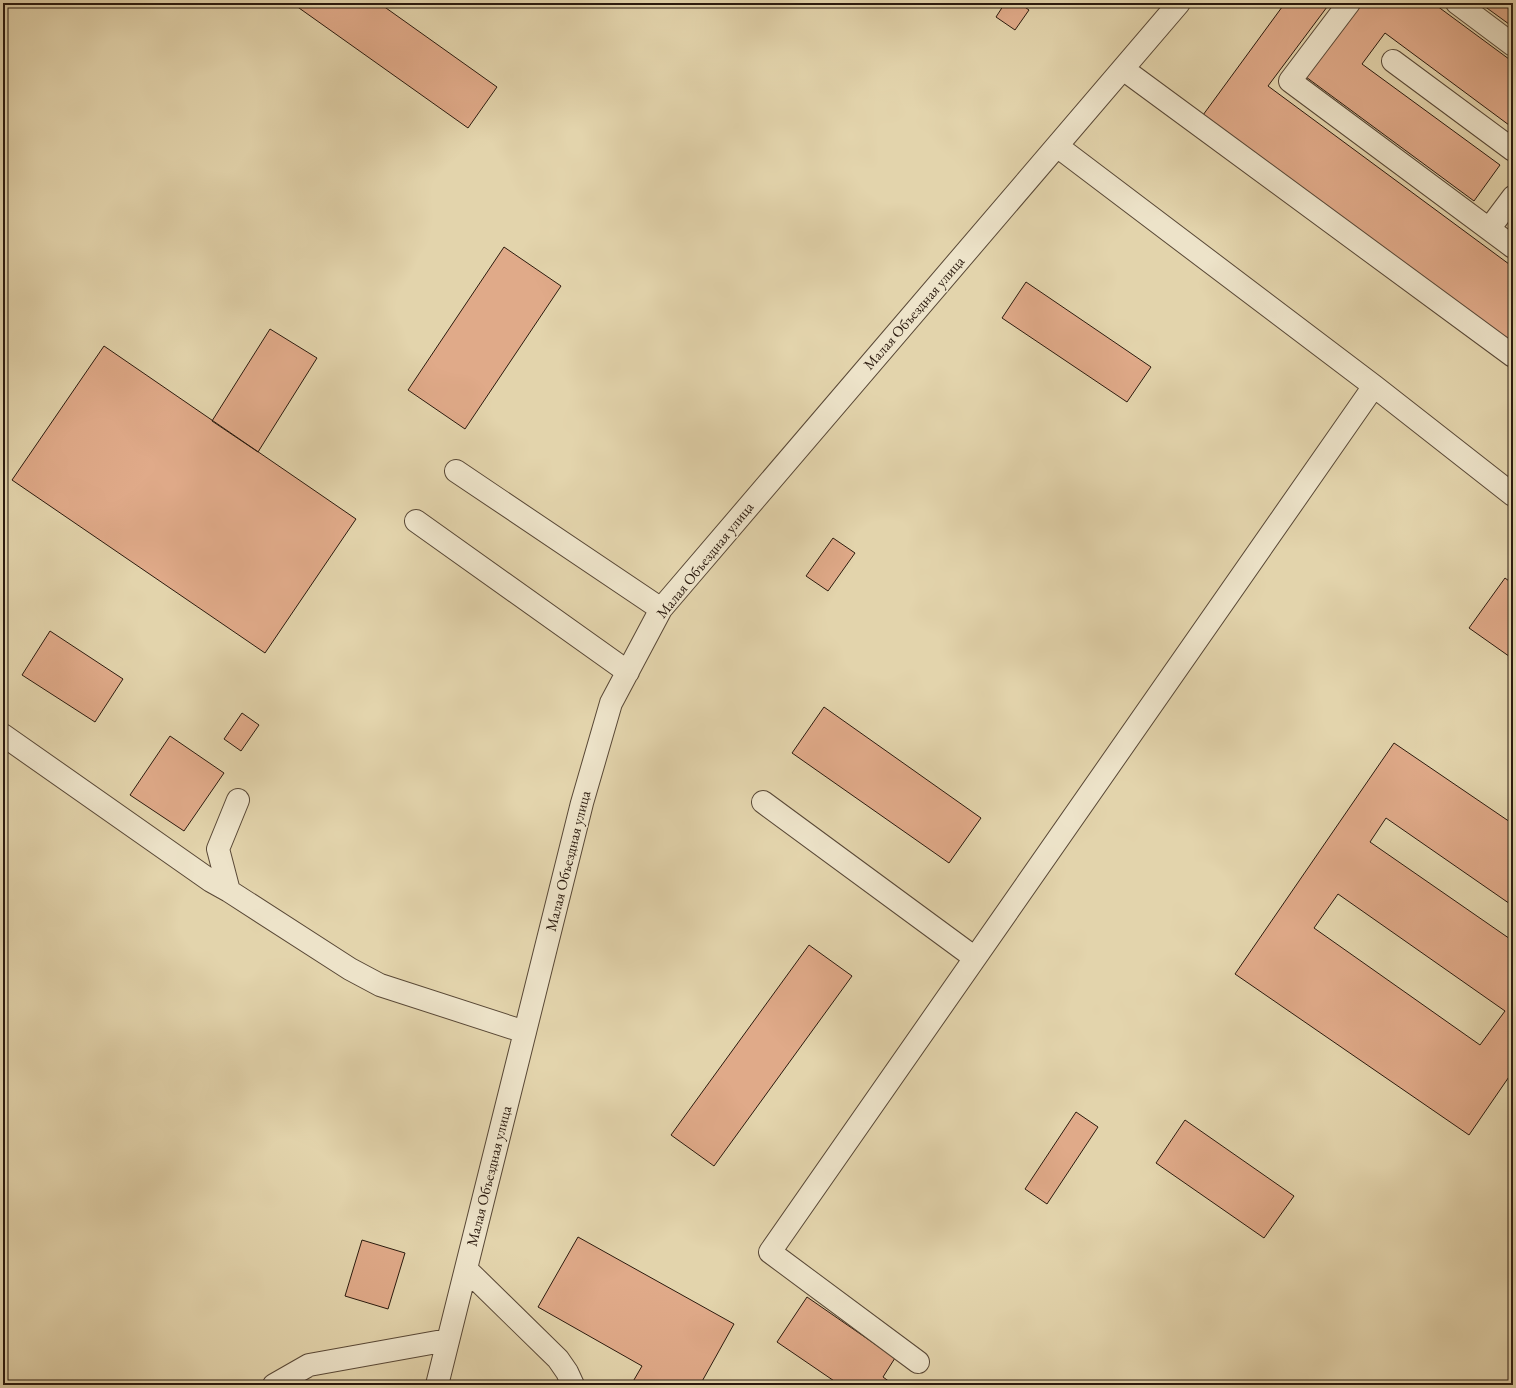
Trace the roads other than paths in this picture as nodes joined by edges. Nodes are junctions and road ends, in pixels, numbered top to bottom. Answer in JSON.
{"nodes":[{"id":1,"x":1179,"y":3,"type":"edge"},
{"id":2,"x":1349,"y":3,"type":"edge"},
{"id":3,"x":1457,"y":3,"type":"edge"},
{"id":4,"x":1513,"y":45,"type":"edge"},
{"id":5,"x":1393,"y":61,"type":"dead end"},
{"id":6,"x":1123,"y":69,"type":"junction"},
{"id":7,"x":1057,"y":146,"type":"junction"},
{"id":8,"x":1513,"y":150,"type":"edge"},
{"id":9,"x":1513,"y":197,"type":"edge"},
{"id":10,"x":1488,"y":229,"type":"junction"},
{"id":11,"x":1513,"y":247,"type":"edge"},
{"id":12,"x":1513,"y":356,"type":"edge"},
{"id":13,"x":1374,"y":386,"type":"junction"},
{"id":14,"x":456,"y":471,"type":"dead end"},
{"id":15,"x":1513,"y":495,"type":"edge"},
{"id":16,"x":416,"y":521,"type":"dead end"},
{"id":17,"x":661,"y":609,"type":"junction"},
{"id":18,"x":628,"y":672,"type":"junction"},
{"id":19,"x":3,"y":735,"type":"edge"},
{"id":20,"x":238,"y":800,"type":"dead end"},
{"id":21,"x":763,"y":802,"type":"dead end"},
{"id":22,"x":228,"y":891,"type":"junction"},
{"id":23,"x":975,"y":958,"type":"junction"},
{"id":24,"x":525,"y":1032,"type":"junction"},
{"id":25,"x":466,"y":1270,"type":"junction"},
{"id":26,"x":448,"y":1340,"type":"junction"},
{"id":27,"x":918,"y":1362,"type":"dead end"},
{"id":28,"x":274,"y":1385,"type":"edge"},
{"id":29,"x":437,"y":1385,"type":"edge"},
{"id":30,"x":573,"y":1385,"type":"edge"}],
"edges":[{"from":1,"to":6,"type":"street","name":"Малая Объездная улица"},
{"from":2,"to":10,"type":"street"},
{"from":3,"to":4,"type":"street"},
{"from":5,"to":8,"type":"street"},
{"from":6,"to":7,"type":"street","name":"Малая Объездная улица"},
{"from":6,"to":12,"type":"street"},
{"from":7,"to":13,"type":"street"},
{"from":7,"to":17,"type":"street","name":"Малая Объездная улица"},
{"from":9,"to":10,"type":"street"},
{"from":10,"to":11,"type":"street"},
{"from":13,"to":15,"type":"street"},
{"from":13,"to":23,"type":"street"},
{"from":14,"to":17,"type":"street"},
{"from":16,"to":18,"type":"street"},
{"from":17,"to":18,"type":"street","name":"Малая Объездная улица"},
{"from":18,"to":24,"type":"street","name":"Малая Объездная улица"},
{"from":19,"to":22,"type":"street"},
{"from":20,"to":22,"type":"street"},
{"from":21,"to":23,"type":"street"},
{"from":22,"to":24,"type":"street"},
{"from":23,"to":27,"type":"street"},
{"from":24,"to":25,"type":"street","name":"Малая Объездная улица"},
{"from":25,"to":26,"type":"street","name":"Малая Объездная улица"},
{"from":25,"to":30,"type":"street"},
{"from":26,"to":28,"type":"street"},
{"from":26,"to":29,"type":"street","name":"Малая Объездная улица"}]}
